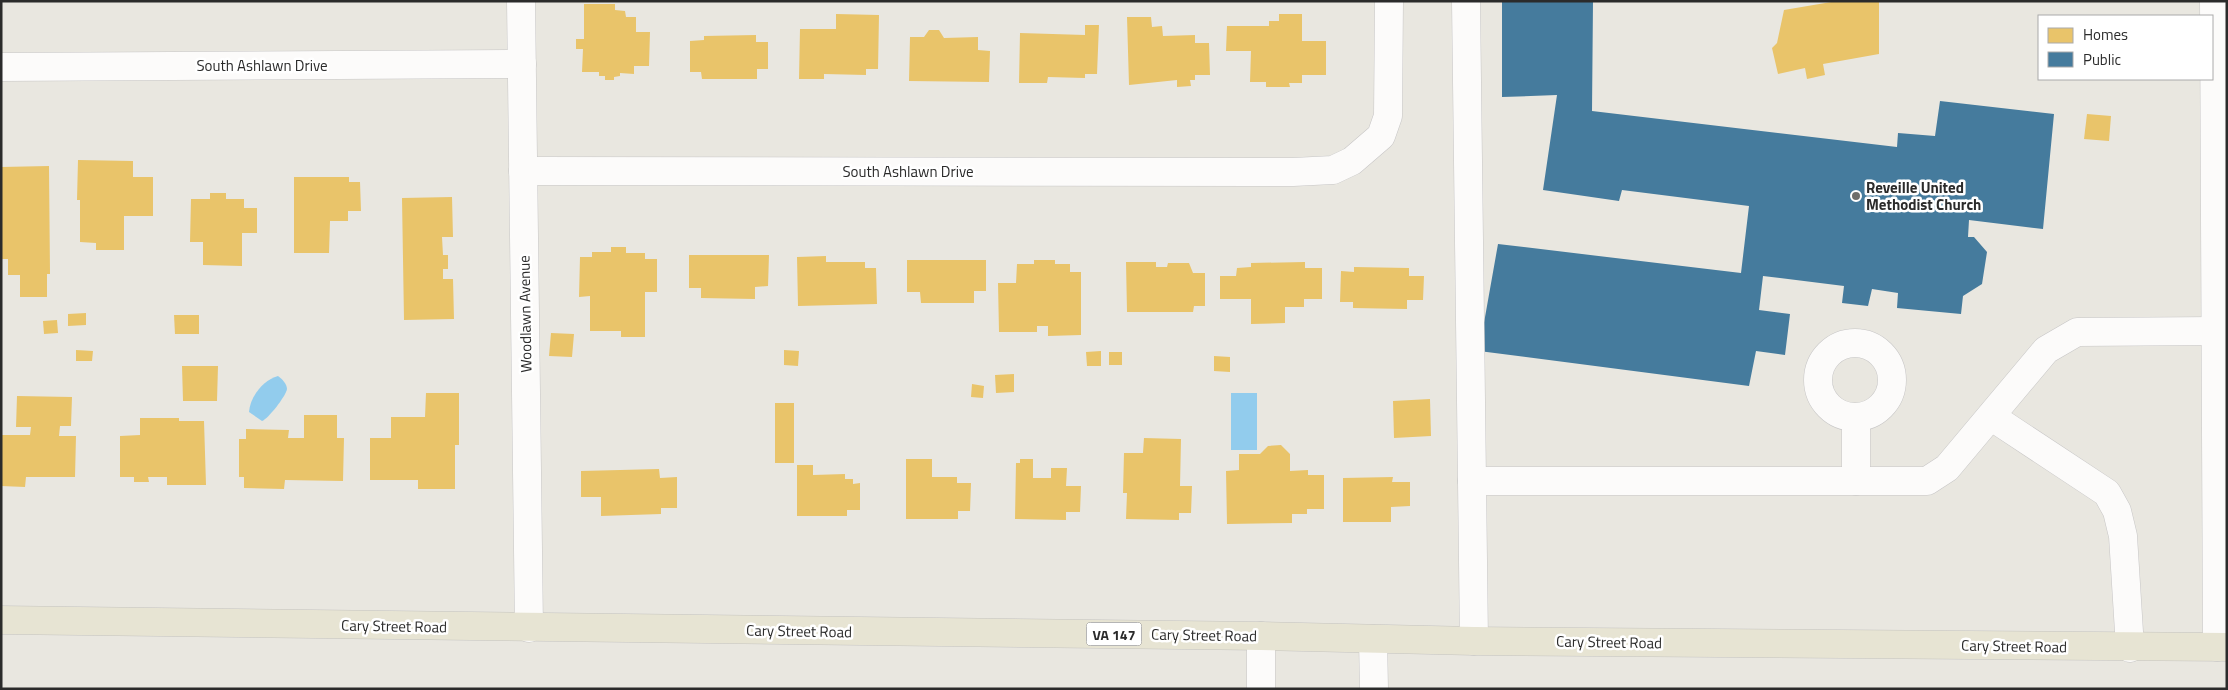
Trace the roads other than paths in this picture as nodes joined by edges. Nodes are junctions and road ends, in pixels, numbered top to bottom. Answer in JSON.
{"nodes":[{"id":1,"x":521,"y":1,"type":"edge"},
{"id":2,"x":1389,"y":1,"type":"edge"},
{"id":3,"x":1466,"y":1,"type":"edge"},
{"id":4,"x":2214,"y":1,"type":"edge"},
{"id":5,"x":522,"y":64,"type":"junction"},
{"id":6,"x":1,"y":67,"type":"edge"},
{"id":7,"x":523,"y":170,"type":"junction"},
{"id":8,"x":2216,"y":331,"type":"junction"},
{"id":9,"x":1992,"y":417,"type":"junction"},
{"id":10,"x":1856,"y":418,"type":"dead end"},
{"id":11,"x":1472,"y":481,"type":"junction"},
{"id":12,"x":1856,"y":481,"type":"junction"},
{"id":13,"x":1,"y":620,"type":"edge"},
{"id":14,"x":529,"y":628,"type":"junction"},
{"id":15,"x":1261,"y":636,"type":"junction"},
{"id":16,"x":1373,"y":638,"type":"junction"},
{"id":17,"x":1474,"y":641,"type":"junction"},
{"id":18,"x":2222,"y":647,"type":"edge"},
{"id":19,"x":2130,"y":648,"type":"junction"},
{"id":20,"x":1261,"y":689,"type":"edge"},
{"id":21,"x":1374,"y":689,"type":"edge"}],
"edges":[{"from":1,"to":5,"type":"street","name":"Woodlawn Avenue"},
{"from":2,"to":7,"type":"street","name":"South Ashlawn Drive"},
{"from":3,"to":11,"type":"street"},
{"from":4,"to":8,"type":"street"},
{"from":5,"to":6,"type":"street","name":"South Ashlawn Drive"},
{"from":5,"to":7,"type":"street","name":"Woodlawn Avenue"},
{"from":7,"to":14,"type":"street","name":"Woodlawn Avenue"},
{"from":8,"to":9,"type":"street"},
{"from":8,"to":18,"type":"street"},
{"from":9,"to":12,"type":"street"},
{"from":9,"to":19,"type":"street"},
{"from":10,"to":12,"type":"street"},
{"from":11,"to":12,"type":"street"},
{"from":11,"to":17,"type":"street"},
{"from":13,"to":14,"type":"main road","name":"Cary Street Road","number":"VA 147"},
{"from":14,"to":15,"type":"main road","name":"Cary Street Road","number":"VA 147"},
{"from":15,"to":16,"type":"main road","name":"Cary Street Road","number":"VA 147"},
{"from":15,"to":20,"type":"street"},
{"from":16,"to":17,"type":"main road","name":"Cary Street Road","number":"VA 147"},
{"from":16,"to":21,"type":"street"},
{"from":17,"to":19,"type":"main road","name":"Cary Street Road","number":"VA 147"},
{"from":18,"to":19,"type":"main road","name":"Cary Street Road","number":"VA 147"}]}
